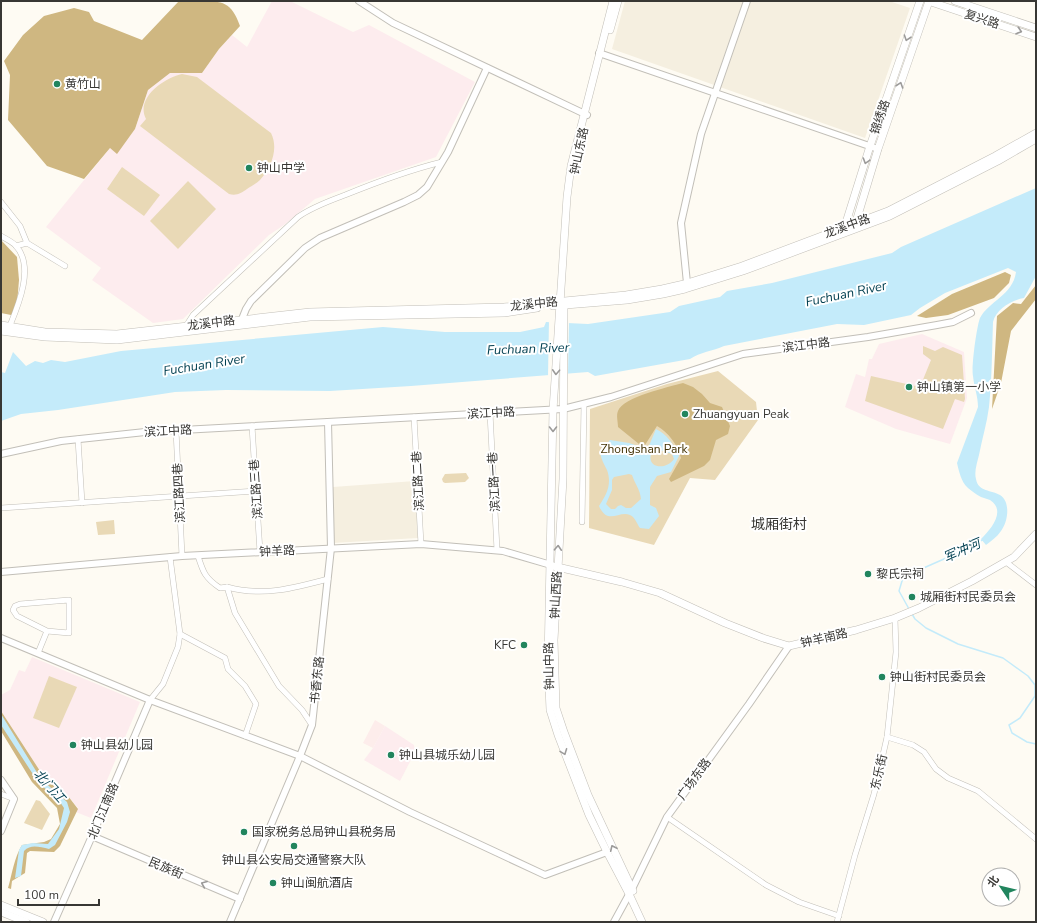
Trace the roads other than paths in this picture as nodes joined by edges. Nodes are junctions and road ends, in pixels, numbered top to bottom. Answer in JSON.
{"nodes":[{"id":1,"x":359,"y":1,"type":"edge"},
{"id":2,"x":613,"y":1,"type":"edge"},
{"id":3,"x":618,"y":1,"type":"edge"},
{"id":4,"x":747,"y":1,"type":"edge"},
{"id":5,"x":920,"y":1,"type":"edge"},
{"id":6,"x":929,"y":1,"type":"edge"},
{"id":7,"x":955,"y":1,"type":"edge"},
{"id":8,"x":1036,"y":28,"type":"edge"},
{"id":9,"x":1036,"y":37,"type":"edge"},
{"id":10,"x":601,"y":54,"type":"junction"},
{"id":11,"x":486,"y":68,"type":"junction"},
{"id":12,"x":715,"y":93,"type":"junction"},
{"id":13,"x":586,"y":115,"type":"junction"},
{"id":14,"x":1036,"y":133,"type":"edge"},
{"id":15,"x":1036,"y":139,"type":"edge"},
{"id":16,"x":870,"y":146,"type":"junction"},
{"id":17,"x":878,"y":149,"type":"junction"},
{"id":18,"x":442,"y":162,"type":"junction"},
{"id":19,"x":1,"y":202,"type":"edge"},
{"id":20,"x":854,"y":226,"type":"junction"},
{"id":21,"x":844,"y":230,"type":"junction"},
{"id":22,"x":1,"y":236,"type":"edge"},
{"id":23,"x":27,"y":243,"type":"junction"},
{"id":24,"x":16,"y":246,"type":"junction"},
{"id":25,"x":65,"y":266,"type":"dead end"},
{"id":26,"x":686,"y":286,"type":"junction"},
{"id":27,"x":562,"y":303,"type":"junction"},
{"id":28,"x":971,"y":313,"type":"dead end"},
{"id":29,"x":240,"y":322,"type":"junction"},
{"id":30,"x":1,"y":325,"type":"edge"},
{"id":31,"x":186,"y":326,"type":"junction"},
{"id":32,"x":6,"y":330,"type":"edge"},
{"id":33,"x":584,"y":404,"type":"junction"},
{"id":34,"x":563,"y":409,"type":"junction"},
{"id":35,"x":553,"y":410,"type":"junction"},
{"id":36,"x":490,"y":413,"type":"junction"},
{"id":37,"x":414,"y":418,"type":"junction"},
{"id":38,"x":328,"y":422,"type":"junction"},
{"id":39,"x":252,"y":426,"type":"junction"},
{"id":40,"x":176,"y":430,"type":"junction"},
{"id":41,"x":78,"y":439,"type":"junction"},
{"id":42,"x":1,"y":454,"type":"edge"},
{"id":43,"x":256,"y":491,"type":"junction"},
{"id":44,"x":179,"y":496,"type":"junction"},
{"id":45,"x":82,"y":503,"type":"junction"},
{"id":46,"x":1,"y":508,"type":"edge"},
{"id":47,"x":582,"y":522,"type":"dead end"},
{"id":48,"x":1036,"y":534,"type":"edge"},
{"id":49,"x":421,"y":544,"type":"junction"},
{"id":50,"x":331,"y":548,"type":"junction"},
{"id":51,"x":497,"y":550,"type":"junction"},
{"id":52,"x":260,"y":552,"type":"junction"},
{"id":53,"x":182,"y":556,"type":"junction"},
{"id":54,"x":198,"y":556,"type":"junction"},
{"id":55,"x":170,"y":557,"type":"junction"},
{"id":56,"x":1006,"y":562,"type":"junction"},
{"id":57,"x":554,"y":566,"type":"junction"},
{"id":58,"x":1,"y":572,"type":"edge"},
{"id":59,"x":328,"y":579,"type":"junction"},
{"id":60,"x":1036,"y":585,"type":"edge"},
{"id":61,"x":227,"y":587,"type":"junction"},
{"id":62,"x":895,"y":618,"type":"junction"},
{"id":63,"x":46,"y":631,"type":"junction"},
{"id":64,"x":180,"y":634,"type":"junction"},
{"id":65,"x":1,"y":638,"type":"edge"},
{"id":66,"x":789,"y":646,"type":"junction"},
{"id":67,"x":38,"y":653,"type":"junction"},
{"id":68,"x":150,"y":700,"type":"junction"},
{"id":69,"x":312,"y":725,"type":"junction"},
{"id":70,"x":245,"y":736,"type":"junction"},
{"id":71,"x":887,"y":737,"type":"junction"},
{"id":72,"x":300,"y":756,"type":"junction"},
{"id":73,"x":1,"y":780,"type":"edge"},
{"id":74,"x":1,"y":794,"type":"edge"},
{"id":75,"x":14,"y":799,"type":"junction"},
{"id":76,"x":667,"y":817,"type":"junction"},
{"id":77,"x":1,"y":831,"type":"edge"},
{"id":78,"x":92,"y":836,"type":"junction"},
{"id":79,"x":1036,"y":839,"type":"edge"},
{"id":80,"x":607,"y":852,"type":"junction"},
{"id":81,"x":631,"y":891,"type":"junction"},
{"id":82,"x":240,"y":899,"type":"junction"},
{"id":83,"x":1,"y":905,"type":"edge"},
{"id":84,"x":1,"y":912,"type":"edge"},
{"id":85,"x":839,"y":916,"type":"junction"},
{"id":86,"x":26,"y":922,"type":"edge"},
{"id":87,"x":43,"y":922,"type":"edge"},
{"id":88,"x":54,"y":922,"type":"edge"},
{"id":89,"x":230,"y":922,"type":"edge"},
{"id":90,"x":614,"y":922,"type":"edge"},
{"id":91,"x":642,"y":922,"type":"edge"},
{"id":92,"x":646,"y":922,"type":"edge"},
{"id":93,"x":837,"y":922,"type":"edge"}],
"edges":[{"from":1,"to":11,"type":"street"},
{"from":2,"to":10,"type":"main road","name":"钟山东路"},
{"from":3,"to":10,"type":"main road","name":"钟山东路"},
{"from":4,"to":12,"type":"street"},
{"from":5,"to":16,"type":"main road","name":"锦绣路","one_way":true},
{"from":6,"to":9,"type":"main road","name":"复兴路","one_way":true},
{"from":17,"to":6,"type":"main road","name":"锦绣路","one_way":true},
{"from":7,"to":8,"type":"main road","name":"复兴路"},
{"from":10,"to":12,"type":"street"},
{"from":10,"to":13,"type":"main road","name":"钟山东路"},
{"from":11,"to":13,"type":"street"},
{"from":11,"to":18,"type":"street"},
{"from":12,"to":16,"type":"street"},
{"from":12,"to":26,"type":"street"},
{"from":13,"to":27,"type":"main road","name":"钟山东路"},
{"from":14,"to":20,"type":"main road","name":"龙溪中路"},
{"from":15,"to":20,"type":"main road","name":"龙溪中路"},
{"from":16,"to":17,"type":"street"},
{"from":16,"to":21,"type":"main road","name":"锦绣路","one_way":true},
{"from":17,"to":20,"type":"main road","name":"锦绣路"},
{"from":18,"to":29,"type":"street"},
{"from":18,"to":31,"type":"street"},
{"from":19,"to":23,"type":"street"},
{"from":20,"to":21,"type":"main road","name":"龙溪中路"},
{"from":21,"to":26,"type":"main road","name":"龙溪中路"},
{"from":22,"to":24,"type":"street"},
{"from":23,"to":24,"type":"street"},
{"from":23,"to":25,"type":"street"},
{"from":24,"to":32,"type":"street"},
{"from":26,"to":27,"type":"main road","name":"龙溪中路"},
{"from":27,"to":29,"type":"main road","name":"龙溪中路"},
{"from":27,"to":34,"type":"main road","name":"钟山西路"},
{"from":27,"to":35,"type":"main road","name":"钟山中路","one_way":true},
{"from":28,"to":33,"type":"street","name":"滨江中路"},
{"from":29,"to":31,"type":"main road","name":"龙溪中路"},
{"from":29,"to":32,"type":"main road","name":"龙溪中路"},
{"from":30,"to":32,"type":"main road","name":"龙溪中路"},
{"from":31,"to":32,"type":"main road","name":"龙溪中路"},
{"from":33,"to":34,"type":"street","name":"滨江中路"},
{"from":33,"to":47,"type":"street"},
{"from":34,"to":35,"type":"street","name":"滨江中路"},
{"from":57,"to":34,"type":"main road","name":"钟山西路","one_way":true},
{"from":35,"to":36,"type":"street","name":"滨江中路"},
{"from":35,"to":57,"type":"main road","name":"钟山中路","one_way":true},
{"from":36,"to":37,"type":"street","name":"滨江中路"},
{"from":36,"to":51,"type":"street","name":"滨江路一巷"},
{"from":37,"to":38,"type":"street","name":"滨江中路"},
{"from":37,"to":49,"type":"street","name":"滨江路二巷"},
{"from":38,"to":39,"type":"street","name":"滨江中路"},
{"from":38,"to":50,"type":"street","name":"书香东路"},
{"from":39,"to":40,"type":"street","name":"滨江中路"},
{"from":39,"to":43,"type":"street","name":"滨江路三巷"},
{"from":40,"to":41,"type":"street","name":"滨江中路"},
{"from":40,"to":44,"type":"street","name":"滨江路四巷"},
{"from":41,"to":42,"type":"street","name":"滨江中路"},
{"from":41,"to":45,"type":"street"},
{"from":43,"to":44,"type":"street"},
{"from":43,"to":52,"type":"street","name":"滨江路三巷"},
{"from":44,"to":45,"type":"street"},
{"from":44,"to":53,"type":"street","name":"滨江路四巷"},
{"from":45,"to":46,"type":"street"},
{"from":48,"to":56,"type":"main road","name":"钟羊南路"},
{"from":49,"to":50,"type":"street","name":"钟羊路"},
{"from":49,"to":51,"type":"street","name":"钟羊路"},
{"from":50,"to":52,"type":"street","name":"钟羊路"},
{"from":50,"to":59,"type":"street","name":"书香东路"},
{"from":51,"to":57,"type":"street","name":"钟羊路"},
{"from":52,"to":54,"type":"street","name":"钟羊路"},
{"from":53,"to":54,"type":"street","name":"钟羊路"},
{"from":53,"to":55,"type":"street","name":"钟羊路"},
{"from":54,"to":61,"type":"street"},
{"from":55,"to":58,"type":"street","name":"钟羊路"},
{"from":55,"to":64,"type":"street"},
{"from":56,"to":60,"type":"street"},
{"from":56,"to":62,"type":"main road","name":"钟羊南路"},
{"from":57,"to":66,"type":"main road","name":"钟羊南路"},
{"from":57,"to":80,"type":"main road","name":"钟山中路","one_way":true},
{"from":81,"to":57,"type":"main road","name":"钟山西路","one_way":true},
{"from":59,"to":61,"type":"street"},
{"from":59,"to":69,"type":"street","name":"书香东路"},
{"from":61,"to":69,"type":"street"},
{"from":62,"to":66,"type":"main road","name":"钟羊南路"},
{"from":62,"to":71,"type":"street","name":"东乐街"},
{"from":63,"to":63,"type":"street"},
{"from":63,"to":67,"type":"street"},
{"from":64,"to":68,"type":"street"},
{"from":64,"to":70,"type":"street"},
{"from":65,"to":67,"type":"street"},
{"from":66,"to":76,"type":"street","name":"广场东路"},
{"from":67,"to":68,"type":"street"},
{"from":68,"to":70,"type":"street"},
{"from":68,"to":78,"type":"street","name":"北门江南路"},
{"from":69,"to":72,"type":"street","name":"书香东路"},
{"from":70,"to":72,"type":"street"},
{"from":71,"to":79,"type":"street"},
{"from":71,"to":85,"type":"street","name":"东乐街"},
{"from":72,"to":80,"type":"street"},
{"from":72,"to":82,"type":"street","name":"书香东路"},
{"from":73,"to":75,"type":"street"},
{"from":74,"to":75,"type":"street"},
{"from":75,"to":77,"type":"street"},
{"from":76,"to":81,"type":"street","name":"广场东路"},
{"from":76,"to":85,"type":"street"},
{"from":82,"to":78,"type":"street","name":"民族街","one_way":true},
{"from":78,"to":88,"type":"street","name":"北门江南路"},
{"from":80,"to":81,"type":"main road","name":"钟山中路"},
{"from":81,"to":90,"type":"street","name":"广场东路"},
{"from":81,"to":91,"type":"main road","name":"钟山中路"},
{"from":81,"to":92,"type":"main road","name":"钟山西路"},
{"from":82,"to":89,"type":"street","name":"书香东路"},
{"from":83,"to":87,"type":"main road"},
{"from":84,"to":86,"type":"main road"},
{"from":85,"to":93,"type":"street","name":"东乐街"}]}
